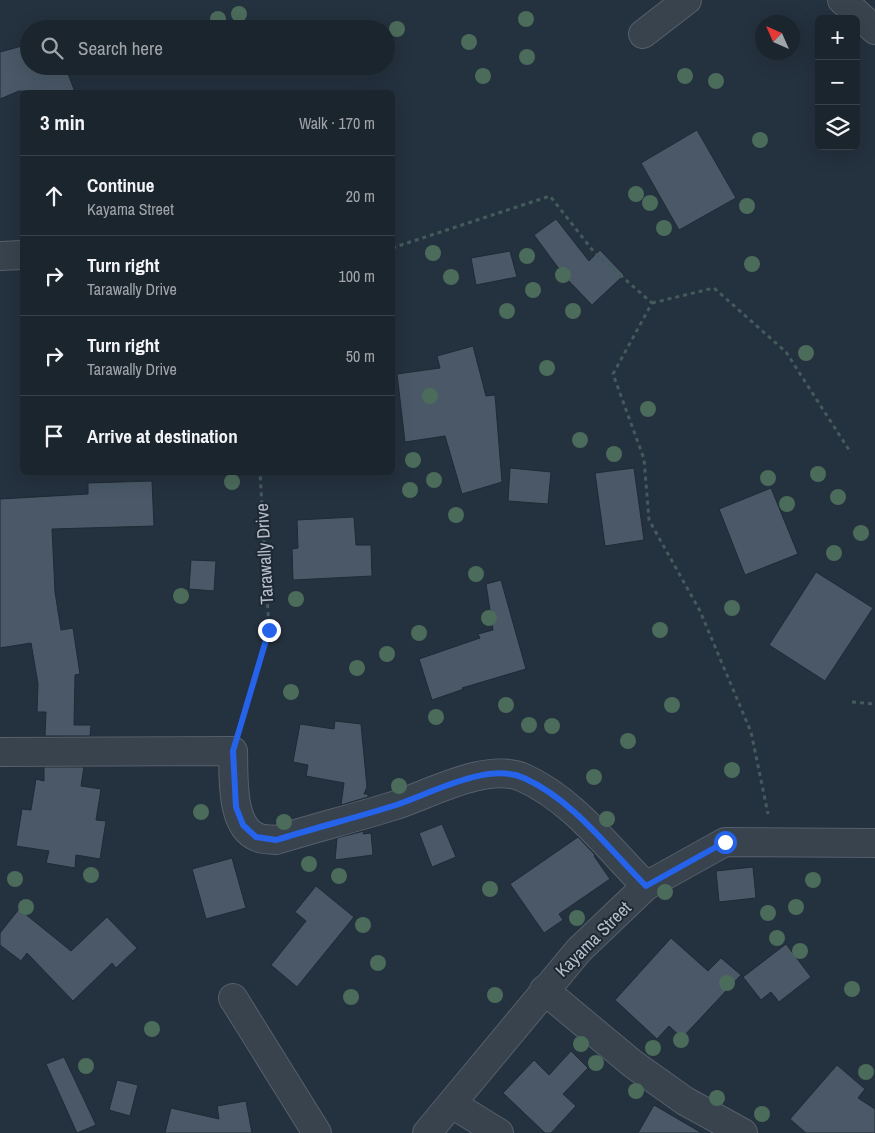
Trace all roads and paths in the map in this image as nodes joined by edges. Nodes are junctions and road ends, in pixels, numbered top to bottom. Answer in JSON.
{"nodes":[{"id":1,"x":687,"y":0,"type":"edge"},
{"id":2,"x":842,"y":0,"type":"edge"},
{"id":3,"x":875,"y":30,"type":"edge"},
{"id":4,"x":643,"y":34,"type":"dead end"},
{"id":5,"x":395,"y":247,"type":"edge"},
{"id":6,"x":20,"y":255,"type":"edge"},
{"id":7,"x":0,"y":256,"type":"edge"},
{"id":8,"x":652,"y":303,"type":"junction"},
{"id":9,"x":851,"y":453,"type":"dead end"},
{"id":10,"x":260,"y":475,"type":"edge"},
{"id":11,"x":852,"y":702,"type":"dead end"},
{"id":12,"x":875,"y":704,"type":"edge"},
{"id":13,"x":233,"y":751,"type":"junction"},
{"id":14,"x":0,"y":752,"type":"edge"},
{"id":15,"x":774,"y":842,"type":"junction"},
{"id":16,"x":875,"y":843,"type":"edge"},
{"id":17,"x":646,"y":886,"type":"junction"},
{"id":18,"x":544,"y":990,"type":"junction"},
{"id":19,"x":232,"y":998,"type":"dead end"},
{"id":20,"x":452,"y":1104,"type":"junction"},
{"id":21,"x":317,"y":1133,"type":"edge"},
{"id":22,"x":427,"y":1133,"type":"edge"},
{"id":23,"x":499,"y":1133,"type":"edge"},
{"id":24,"x":743,"y":1133,"type":"edge"}],
"edges":[{"from":1,"to":4,"type":"street"},
{"from":2,"to":3,"type":"street"},
{"from":5,"to":8,"type":"path"},
{"from":6,"to":7,"type":"street"},
{"from":8,"to":9,"type":"path"},
{"from":8,"to":15,"type":"path"},
{"from":10,"to":13,"type":"path","name":"Tarawally Drive"},
{"from":11,"to":12,"type":"path"},
{"from":13,"to":14,"type":"street"},
{"from":13,"to":17,"type":"street"},
{"from":15,"to":16,"type":"street","name":"Kayama Street"},
{"from":15,"to":17,"type":"street","name":"Kayama Street"},
{"from":17,"to":18,"type":"street","name":"Kayama Street"},
{"from":18,"to":20,"type":"street","name":"Kayama Street"},
{"from":18,"to":24,"type":"street"},
{"from":19,"to":21,"type":"street"},
{"from":20,"to":22,"type":"street","name":"Kayama Street"},
{"from":20,"to":23,"type":"street"}]}
